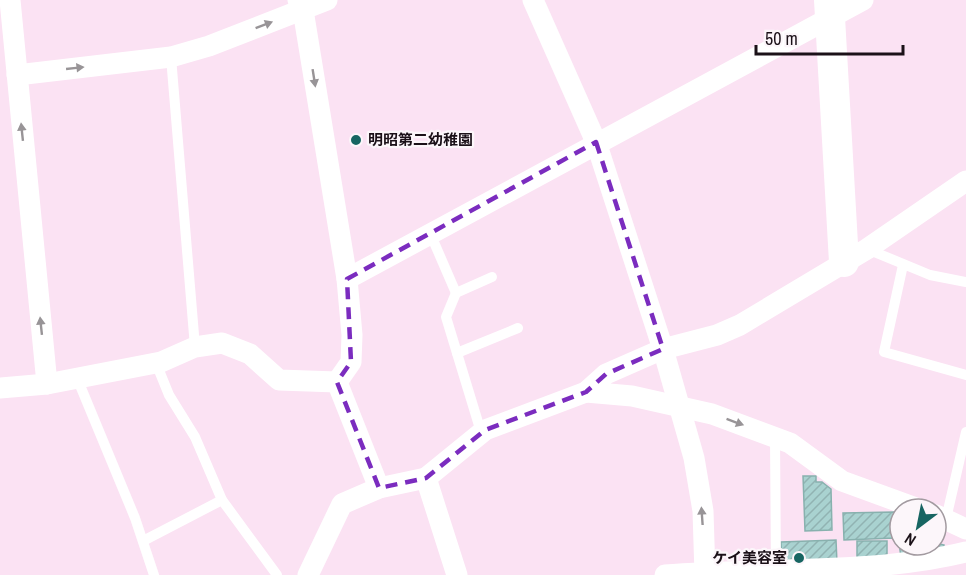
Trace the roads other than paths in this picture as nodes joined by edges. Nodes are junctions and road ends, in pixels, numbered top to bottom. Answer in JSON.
{"nodes":[{"id":1,"x":10,"y":0,"type":"edge"},
{"id":2,"x":327,"y":0,"type":"edge"},
{"id":3,"x":532,"y":0,"type":"edge"},
{"id":4,"x":863,"y":0,"type":"edge"},
{"id":5,"x":300,"y":5,"type":"edge"},
{"id":6,"x":829,"y":9,"type":"edge"},
{"id":7,"x":171,"y":57,"type":"junction"},
{"id":8,"x":17,"y":75,"type":"junction"},
{"id":9,"x":596,"y":142,"type":"junction"},
{"id":10,"x":966,"y":181,"type":"edge"},
{"id":11,"x":430,"y":233,"type":"junction"},
{"id":12,"x":855,"y":255,"type":"junction"},
{"id":13,"x":903,"y":265,"type":"junction"},
{"id":14,"x":492,"y":277,"type":"dead end"},
{"id":15,"x":347,"y":279,"type":"junction"},
{"id":16,"x":966,"y":282,"type":"edge"},
{"id":17,"x":456,"y":293,"type":"junction"},
{"id":18,"x":518,"y":328,"type":"dead end"},
{"id":19,"x":195,"y":347,"type":"junction"},
{"id":20,"x":663,"y":349,"type":"junction"},
{"id":21,"x":457,"y":353,"type":"junction"},
{"id":22,"x":156,"y":363,"type":"junction"},
{"id":23,"x":966,"y":375,"type":"edge"},
{"id":24,"x":77,"y":378,"type":"junction"},
{"id":25,"x":337,"y":382,"type":"junction"},
{"id":26,"x":47,"y":384,"type":"junction"},
{"id":27,"x":0,"y":388,"type":"edge"},
{"id":28,"x":586,"y":392,"type":"junction"},
{"id":29,"x":679,"y":405,"type":"junction"},
{"id":30,"x":481,"y":432,"type":"junction"},
{"id":31,"x":966,"y":432,"type":"edge"},
{"id":32,"x":775,"y":437,"type":"junction"},
{"id":33,"x":426,"y":478,"type":"junction"},
{"id":34,"x":379,"y":488,"type":"junction"},
{"id":35,"x":947,"y":497,"type":"edge"},
{"id":36,"x":888,"y":498,"type":"edge"},
{"id":37,"x":222,"y":500,"type":"junction"},
{"id":38,"x":948,"y":520,"type":"edge"},
{"id":39,"x":966,"y":529,"type":"edge"},
{"id":40,"x":143,"y":541,"type":"junction"},
{"id":41,"x":966,"y":552,"type":"edge"},
{"id":42,"x":889,"y":572,"type":"edge"},
{"id":43,"x":776,"y":574,"type":"edge"},
{"id":44,"x":810,"y":574,"type":"edge"},
{"id":45,"x":154,"y":575,"type":"edge"},
{"id":46,"x":277,"y":575,"type":"edge"},
{"id":47,"x":308,"y":575,"type":"edge"},
{"id":48,"x":457,"y":575,"type":"edge"},
{"id":49,"x":665,"y":575,"type":"edge"},
{"id":50,"x":705,"y":575,"type":"edge"}],
"edges":[{"from":1,"to":8,"type":"street"},
{"from":2,"to":5,"type":"street"},
{"from":3,"to":9,"type":"street"},
{"from":4,"to":6,"type":"street"},
{"from":7,"to":5,"type":"street","one_way":true},
{"from":5,"to":15,"type":"street","one_way":true},
{"from":6,"to":9,"type":"street"},
{"from":6,"to":12,"type":"street"},
{"from":8,"to":7,"type":"street","one_way":true},
{"from":7,"to":19,"type":"lane"},
{"from":26,"to":8,"type":"street","one_way":true},
{"from":9,"to":11,"type":"street"},
{"from":9,"to":20,"type":"street"},
{"from":10,"to":12,"type":"street"},
{"from":11,"to":15,"type":"street"},
{"from":11,"to":17,"type":"lane"},
{"from":12,"to":13,"type":"lane"},
{"from":12,"to":20,"type":"street"},
{"from":13,"to":16,"type":"lane"},
{"from":13,"to":23,"type":"lane"},
{"from":14,"to":17,"type":"lane"},
{"from":15,"to":25,"type":"street"},
{"from":17,"to":21,"type":"lane"},
{"from":18,"to":21,"type":"lane"},
{"from":19,"to":22,"type":"street"},
{"from":19,"to":25,"type":"street"},
{"from":20,"to":28,"type":"street"},
{"from":20,"to":29,"type":"street"},
{"from":21,"to":30,"type":"lane"},
{"from":22,"to":24,"type":"street"},
{"from":22,"to":37,"type":"lane"},
{"from":24,"to":26,"type":"street"},
{"from":24,"to":40,"type":"lane"},
{"from":25,"to":34,"type":"street"},
{"from":26,"to":27,"type":"street"},
{"from":28,"to":29,"type":"street"},
{"from":28,"to":30,"type":"street"},
{"from":29,"to":32,"type":"street","one_way":true},
{"from":50,"to":29,"type":"street","one_way":true},
{"from":30,"to":33,"type":"street"},
{"from":31,"to":35,"type":"lane"},
{"from":32,"to":36,"type":"street"},
{"from":32,"to":43,"type":"lane"},
{"from":33,"to":34,"type":"street"},
{"from":33,"to":48,"type":"street"},
{"from":34,"to":47,"type":"street"},
{"from":37,"to":40,"type":"lane"},
{"from":37,"to":46,"type":"lane"},
{"from":38,"to":39,"type":"street"},
{"from":40,"to":45,"type":"lane"},
{"from":41,"to":42,"type":"street"},
{"from":42,"to":44,"type":"street"},
{"from":43,"to":44,"type":"street"},
{"from":43,"to":50,"type":"street"},
{"from":49,"to":50,"type":"street"}]}
